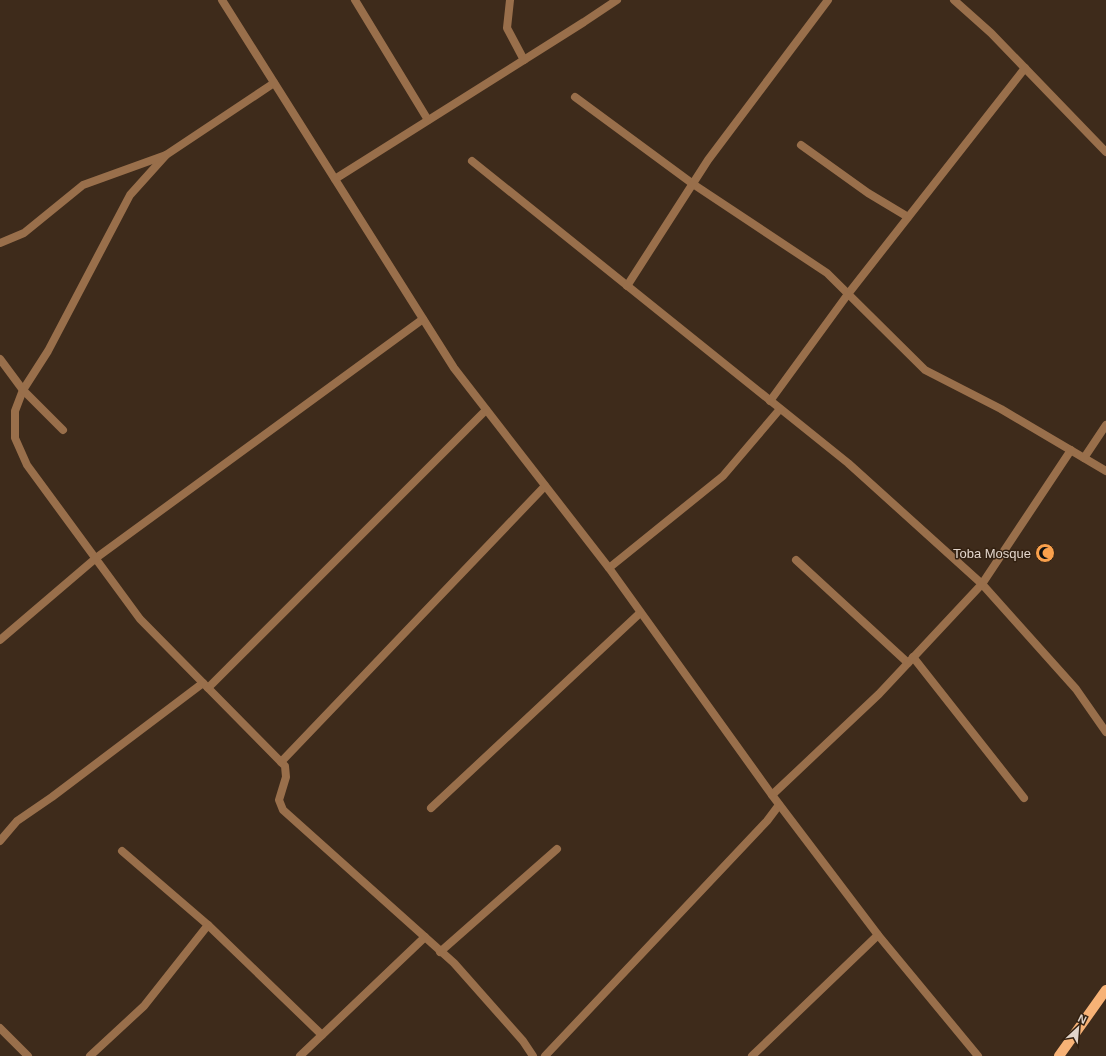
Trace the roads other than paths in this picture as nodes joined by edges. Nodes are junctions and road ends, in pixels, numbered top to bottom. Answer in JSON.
{"nodes":[{"id":1,"x":222,"y":0,"type":"edge"},
{"id":2,"x":355,"y":0,"type":"edge"},
{"id":3,"x":510,"y":0,"type":"edge"},
{"id":4,"x":617,"y":0,"type":"edge"},
{"id":5,"x":828,"y":0,"type":"edge"},
{"id":6,"x":954,"y":0,"type":"edge"},
{"id":7,"x":524,"y":60,"type":"junction"},
{"id":8,"x":1025,"y":68,"type":"junction"},
{"id":9,"x":274,"y":83,"type":"junction"},
{"id":10,"x":575,"y":97,"type":"dead end"},
{"id":11,"x":428,"y":120,"type":"junction"},
{"id":12,"x":801,"y":145,"type":"dead end"},
{"id":13,"x":1106,"y":152,"type":"edge"},
{"id":14,"x":166,"y":155,"type":"junction"},
{"id":15,"x":472,"y":160,"type":"dead end"},
{"id":16,"x":335,"y":178,"type":"junction"},
{"id":17,"x":693,"y":184,"type":"junction"},
{"id":18,"x":908,"y":217,"type":"junction"},
{"id":19,"x":0,"y":243,"type":"edge"},
{"id":20,"x":627,"y":286,"type":"junction"},
{"id":21,"x":848,"y":294,"type":"junction"},
{"id":22,"x":423,"y":319,"type":"junction"},
{"id":23,"x":0,"y":359,"type":"edge"},
{"id":24,"x":23,"y":390,"type":"junction"},
{"id":25,"x":770,"y":401,"type":"junction"},
{"id":26,"x":780,"y":409,"type":"junction"},
{"id":27,"x":486,"y":410,"type":"junction"},
{"id":28,"x":1106,"y":425,"type":"edge"},
{"id":29,"x":63,"y":430,"type":"dead end"},
{"id":30,"x":1071,"y":450,"type":"junction"},
{"id":31,"x":1084,"y":458,"type":"junction"},
{"id":32,"x":1106,"y":471,"type":"edge"},
{"id":33,"x":545,"y":486,"type":"junction"},
{"id":34,"x":96,"y":558,"type":"junction"},
{"id":35,"x":796,"y":560,"type":"dead end"},
{"id":36,"x":609,"y":568,"type":"junction"},
{"id":37,"x":982,"y":584,"type":"junction"},
{"id":38,"x":640,"y":613,"type":"junction"},
{"id":39,"x":0,"y":640,"type":"edge"},
{"id":40,"x":910,"y":660,"type":"junction"},
{"id":41,"x":205,"y":686,"type":"junction"},
{"id":42,"x":1106,"y":732,"type":"edge"},
{"id":43,"x":281,"y":762,"type":"junction"},
{"id":44,"x":772,"y":795,"type":"junction"},
{"id":45,"x":1024,"y":798,"type":"dead end"},
{"id":46,"x":779,"y":805,"type":"junction"},
{"id":47,"x":431,"y":808,"type":"dead end"},
{"id":48,"x":0,"y":841,"type":"edge"},
{"id":49,"x":557,"y":849,"type":"dead end"},
{"id":50,"x":122,"y":851,"type":"dead end"},
{"id":51,"x":208,"y":924,"type":"junction"},
{"id":52,"x":878,"y":936,"type":"junction"},
{"id":53,"x":425,"y":937,"type":"junction"},
{"id":54,"x":440,"y":952,"type":"junction"},
{"id":55,"x":1106,"y":990,"type":"edge"},
{"id":56,"x":0,"y":1028,"type":"edge"},
{"id":57,"x":322,"y":1035,"type":"junction"},
{"id":58,"x":28,"y":1056,"type":"edge"},
{"id":59,"x":90,"y":1056,"type":"edge"},
{"id":60,"x":300,"y":1056,"type":"edge"},
{"id":61,"x":533,"y":1056,"type":"edge"},
{"id":62,"x":545,"y":1056,"type":"edge"},
{"id":63,"x":752,"y":1056,"type":"edge"},
{"id":64,"x":978,"y":1056,"type":"edge"},
{"id":65,"x":1060,"y":1056,"type":"edge"}],
"edges":[{"from":1,"to":9,"type":"street"},
{"from":2,"to":11,"type":"street"},
{"from":3,"to":7,"type":"street"},
{"from":4,"to":7,"type":"street"},
{"from":5,"to":17,"type":"street"},
{"from":6,"to":8,"type":"street"},
{"from":7,"to":11,"type":"street"},
{"from":8,"to":13,"type":"street"},
{"from":8,"to":18,"type":"street"},
{"from":9,"to":14,"type":"street"},
{"from":9,"to":16,"type":"street"},
{"from":10,"to":17,"type":"street"},
{"from":11,"to":16,"type":"street"},
{"from":12,"to":18,"type":"street"},
{"from":14,"to":19,"type":"street"},
{"from":14,"to":24,"type":"street"},
{"from":15,"to":20,"type":"street"},
{"from":16,"to":22,"type":"street"},
{"from":17,"to":20,"type":"street"},
{"from":17,"to":21,"type":"street"},
{"from":18,"to":21,"type":"street"},
{"from":20,"to":25,"type":"street"},
{"from":21,"to":25,"type":"street"},
{"from":21,"to":30,"type":"street"},
{"from":22,"to":27,"type":"street"},
{"from":22,"to":34,"type":"street"},
{"from":23,"to":24,"type":"street"},
{"from":24,"to":29,"type":"street"},
{"from":24,"to":34,"type":"street"},
{"from":25,"to":26,"type":"street"},
{"from":26,"to":36,"type":"street"},
{"from":26,"to":37,"type":"street"},
{"from":27,"to":33,"type":"street"},
{"from":27,"to":41,"type":"street"},
{"from":28,"to":31,"type":"street"},
{"from":30,"to":31,"type":"street"},
{"from":30,"to":37,"type":"street"},
{"from":31,"to":32,"type":"street"},
{"from":33,"to":36,"type":"street"},
{"from":33,"to":43,"type":"street"},
{"from":34,"to":39,"type":"street"},
{"from":34,"to":41,"type":"street"},
{"from":35,"to":40,"type":"street"},
{"from":36,"to":38,"type":"street"},
{"from":37,"to":40,"type":"street"},
{"from":37,"to":42,"type":"street"},
{"from":38,"to":44,"type":"street"},
{"from":38,"to":47,"type":"street"},
{"from":40,"to":44,"type":"street"},
{"from":40,"to":45,"type":"street"},
{"from":41,"to":43,"type":"street"},
{"from":41,"to":48,"type":"street"},
{"from":43,"to":53,"type":"street"},
{"from":44,"to":46,"type":"street"},
{"from":46,"to":52,"type":"street"},
{"from":46,"to":62,"type":"street"},
{"from":49,"to":54,"type":"street"},
{"from":50,"to":51,"type":"street"},
{"from":51,"to":57,"type":"street"},
{"from":51,"to":59,"type":"street"},
{"from":52,"to":63,"type":"street"},
{"from":52,"to":64,"type":"street"},
{"from":53,"to":54,"type":"street"},
{"from":53,"to":57,"type":"street"},
{"from":54,"to":61,"type":"street"},
{"from":55,"to":65,"type":"main road"},
{"from":56,"to":58,"type":"street"},
{"from":57,"to":60,"type":"street"}]}
